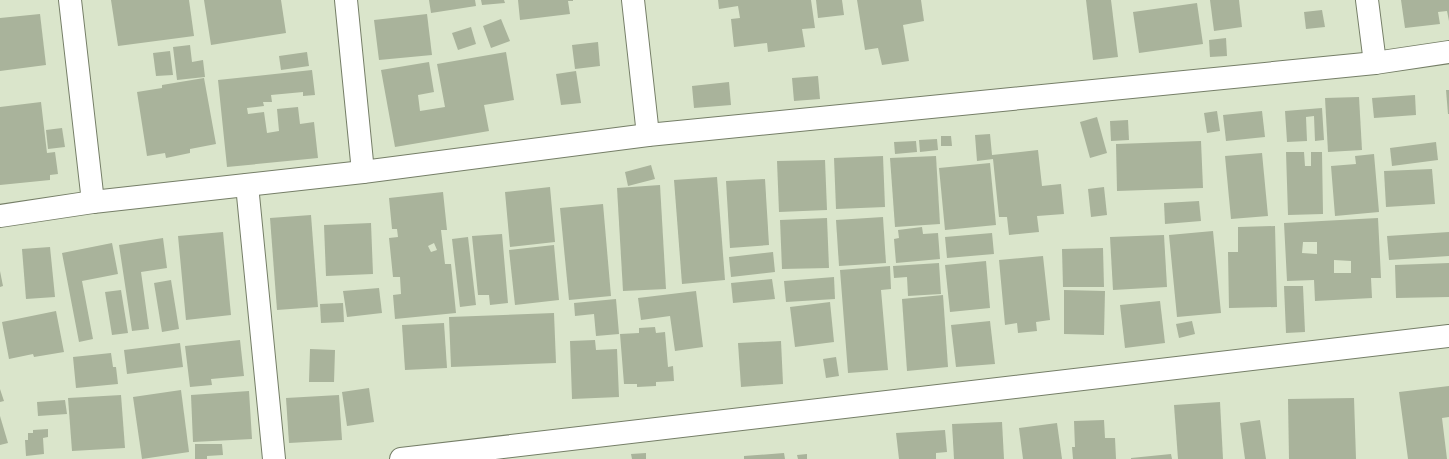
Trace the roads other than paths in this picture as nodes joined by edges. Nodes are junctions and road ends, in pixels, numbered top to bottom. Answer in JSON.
{"nodes":[{"id":1,"x":70,"y":0,"type":"edge"},
{"id":2,"x":346,"y":0,"type":"edge"},
{"id":3,"x":633,"y":0,"type":"edge"},
{"id":4,"x":1368,"y":0,"type":"edge"},
{"id":5,"x":1449,"y":52,"type":"edge"},
{"id":6,"x":1375,"y":63,"type":"junction"},
{"id":7,"x":648,"y":135,"type":"junction"},
{"id":8,"x":363,"y":172,"type":"junction"},
{"id":9,"x":247,"y":185,"type":"junction"},
{"id":10,"x":94,"y":202,"type":"junction"},
{"id":11,"x":0,"y":216,"type":"edge"},
{"id":12,"x":1449,"y":336,"type":"edge"},
{"id":13,"x":274,"y":459,"type":"edge"},
{"id":14,"x":401,"y":459,"type":"edge"}],
"edges":[{"from":1,"to":10,"type":"street"},
{"from":2,"to":8,"type":"street"},
{"from":3,"to":7,"type":"street"},
{"from":4,"to":6,"type":"street"},
{"from":5,"to":6,"type":"street"},
{"from":6,"to":7,"type":"street"},
{"from":7,"to":8,"type":"street"},
{"from":8,"to":9,"type":"street"},
{"from":9,"to":10,"type":"street"},
{"from":9,"to":13,"type":"street"},
{"from":10,"to":11,"type":"street"},
{"from":12,"to":14,"type":"street"}]}
